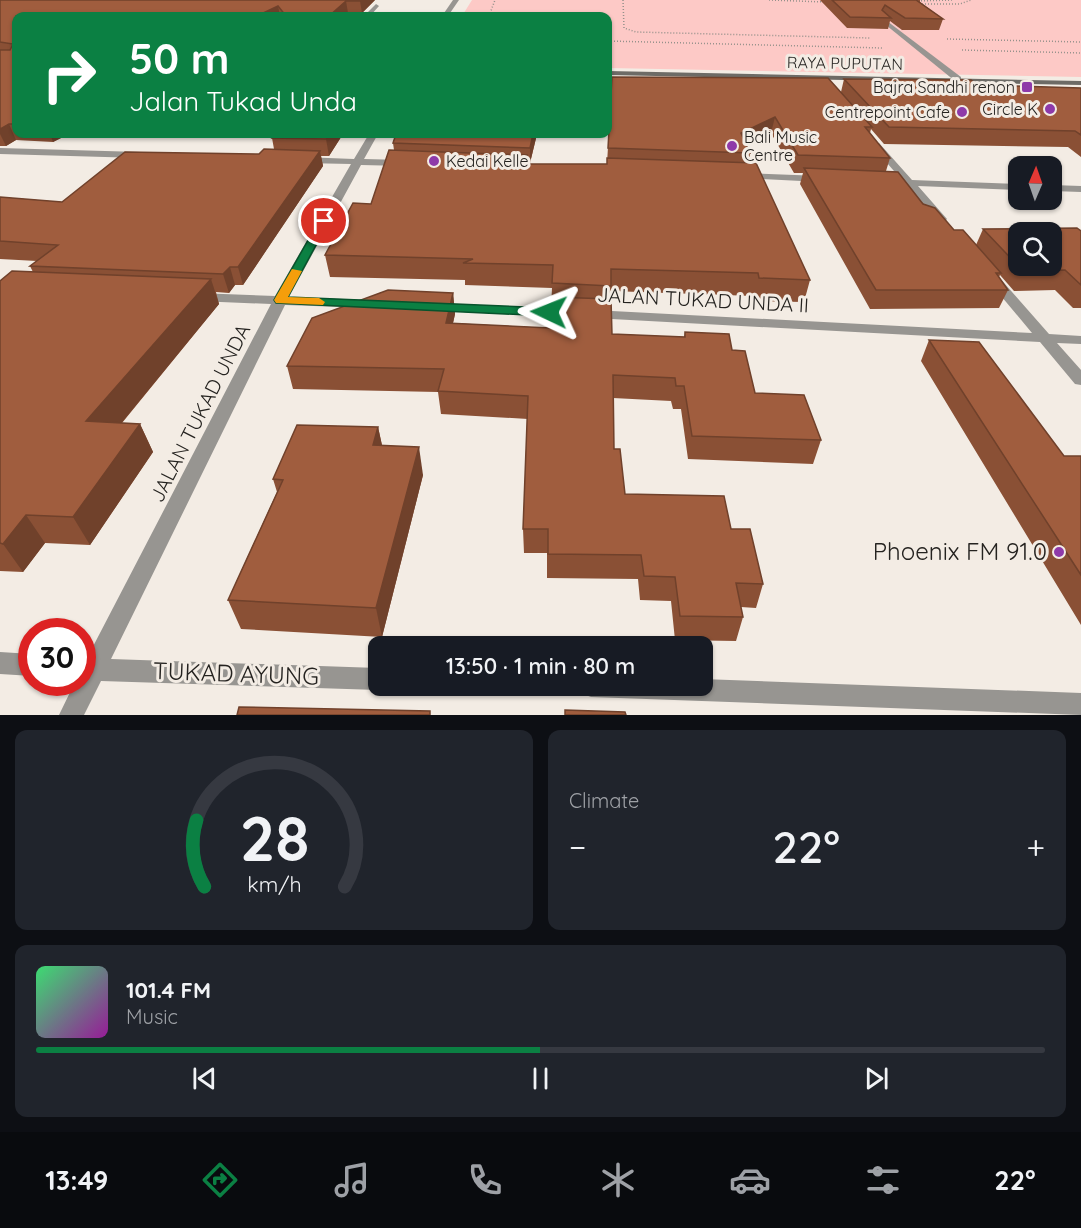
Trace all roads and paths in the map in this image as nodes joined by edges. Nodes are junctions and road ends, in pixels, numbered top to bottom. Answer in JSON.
{"nodes":[{"id":1,"x":623,"y":0,"type":"edge"},
{"id":2,"x":954,"y":0,"type":"edge"},
{"id":3,"x":909,"y":1,"type":"edge"},
{"id":4,"x":376,"y":6,"type":"dead end"},
{"id":5,"x":371,"y":12,"type":"edge"},
{"id":6,"x":883,"y":20,"type":"edge"},
{"id":7,"x":906,"y":38,"type":"junction"},
{"id":8,"x":612,"y":41,"type":"edge"},
{"id":9,"x":1081,"y":42,"type":"edge"},
{"id":10,"x":919,"y":49,"type":"junction"},
{"id":11,"x":1081,"y":53,"type":"edge"},
{"id":12,"x":612,"y":73,"type":"edge"},
{"id":13,"x":818,"y":77,"type":"junction"},
{"id":14,"x":958,"y":80,"type":"junction"},
{"id":15,"x":1081,"y":83,"type":"edge"},
{"id":16,"x":831,"y":93,"type":"edge"},
{"id":17,"x":371,"y":138,"type":"edge"},
{"id":18,"x":870,"y":138,"type":"edge"},
{"id":19,"x":0,"y":151,"type":"edge"},
{"id":20,"x":156,"y":156,"type":"edge"},
{"id":21,"x":286,"y":160,"type":"edge"},
{"id":22,"x":357,"y":162,"type":"junction"},
{"id":23,"x":415,"y":164,"type":"edge"},
{"id":24,"x":732,"y":175,"type":"edge"},
{"id":25,"x":838,"y":180,"type":"edge"},
{"id":26,"x":874,"y":181,"type":"edge"},
{"id":27,"x":909,"y":183,"type":"junction"},
{"id":28,"x":1008,"y":187,"type":"edge"},
{"id":29,"x":1062,"y":188,"type":"edge"},
{"id":30,"x":1081,"y":189,"type":"edge"},
{"id":31,"x":947,"y":226,"type":"edge"},
{"id":32,"x":984,"y":269,"type":"edge"},
{"id":33,"x":187,"y":296,"type":"edge"},
{"id":34,"x":280,"y":300,"type":"junction"},
{"id":35,"x":385,"y":305,"type":"edge"},
{"id":36,"x":419,"y":306,"type":"edge"},
{"id":37,"x":1044,"y":338,"type":"junction"},
{"id":38,"x":1081,"y":340,"type":"edge"},
{"id":39,"x":1081,"y":380,"type":"edge"},
{"id":40,"x":96,"y":654,"type":"edge"},
{"id":41,"x":0,"y":663,"type":"edge"},
{"id":42,"x":18,"y":664,"type":"edge"},
{"id":43,"x":96,"y":669,"type":"edge"},
{"id":44,"x":368,"y":679,"type":"edge"},
{"id":45,"x":713,"y":691,"type":"edge"},
{"id":46,"x":78,"y":696,"type":"edge"},
{"id":47,"x":1081,"y":705,"type":"edge"},
{"id":48,"x":71,"y":715,"type":"edge"}],
"edges":[{"from":1,"to":7,"type":"path"},
{"from":2,"to":3,"type":"path"},
{"from":4,"to":5,"type":"street"},
{"from":6,"to":7,"type":"street"},
{"from":7,"to":9,"type":"path"},
{"from":7,"to":10,"type":"street"},
{"from":8,"to":10,"type":"path"},
{"from":10,"to":11,"type":"path"},
{"from":10,"to":14,"type":"street"},
{"from":12,"to":13,"type":"main road","name":"RAYA PUPUTAN"},
{"from":13,"to":14,"type":"main road","name":"RAYA PUPUTAN"},
{"from":13,"to":16,"type":"street"},
{"from":14,"to":15,"type":"main road","name":"RAYA PUPUTAN"},
{"from":17,"to":22,"type":"street","name":"JALAN TUKAD UNDA"},
{"from":18,"to":27,"type":"street"},
{"from":19,"to":20,"type":"street"},
{"from":21,"to":22,"type":"street"},
{"from":22,"to":23,"type":"street"},
{"from":22,"to":34,"type":"street","name":"JALAN TUKAD UNDA"},
{"from":24,"to":25,"type":"street"},
{"from":26,"to":27,"type":"street"},
{"from":27,"to":28,"type":"street"},
{"from":27,"to":31,"type":"street"},
{"from":29,"to":30,"type":"street"},
{"from":32,"to":37,"type":"street"},
{"from":33,"to":34,"type":"street"},
{"from":34,"to":35,"type":"street"},
{"from":34,"to":40,"type":"street","name":"JALAN TUKAD UNDA"},
{"from":36,"to":37,"type":"street","name":"JALAN TUKAD UNDA II"},
{"from":37,"to":38,"type":"street","name":"JALAN TUKAD UNDA II"},
{"from":37,"to":39,"type":"street"},
{"from":41,"to":42,"type":"street"},
{"from":43,"to":44,"type":"street","name":"TUKAD AYUNG"},
{"from":45,"to":47,"type":"street"},
{"from":46,"to":48,"type":"street","name":"JALAN TUKAD UNDA"}]}
